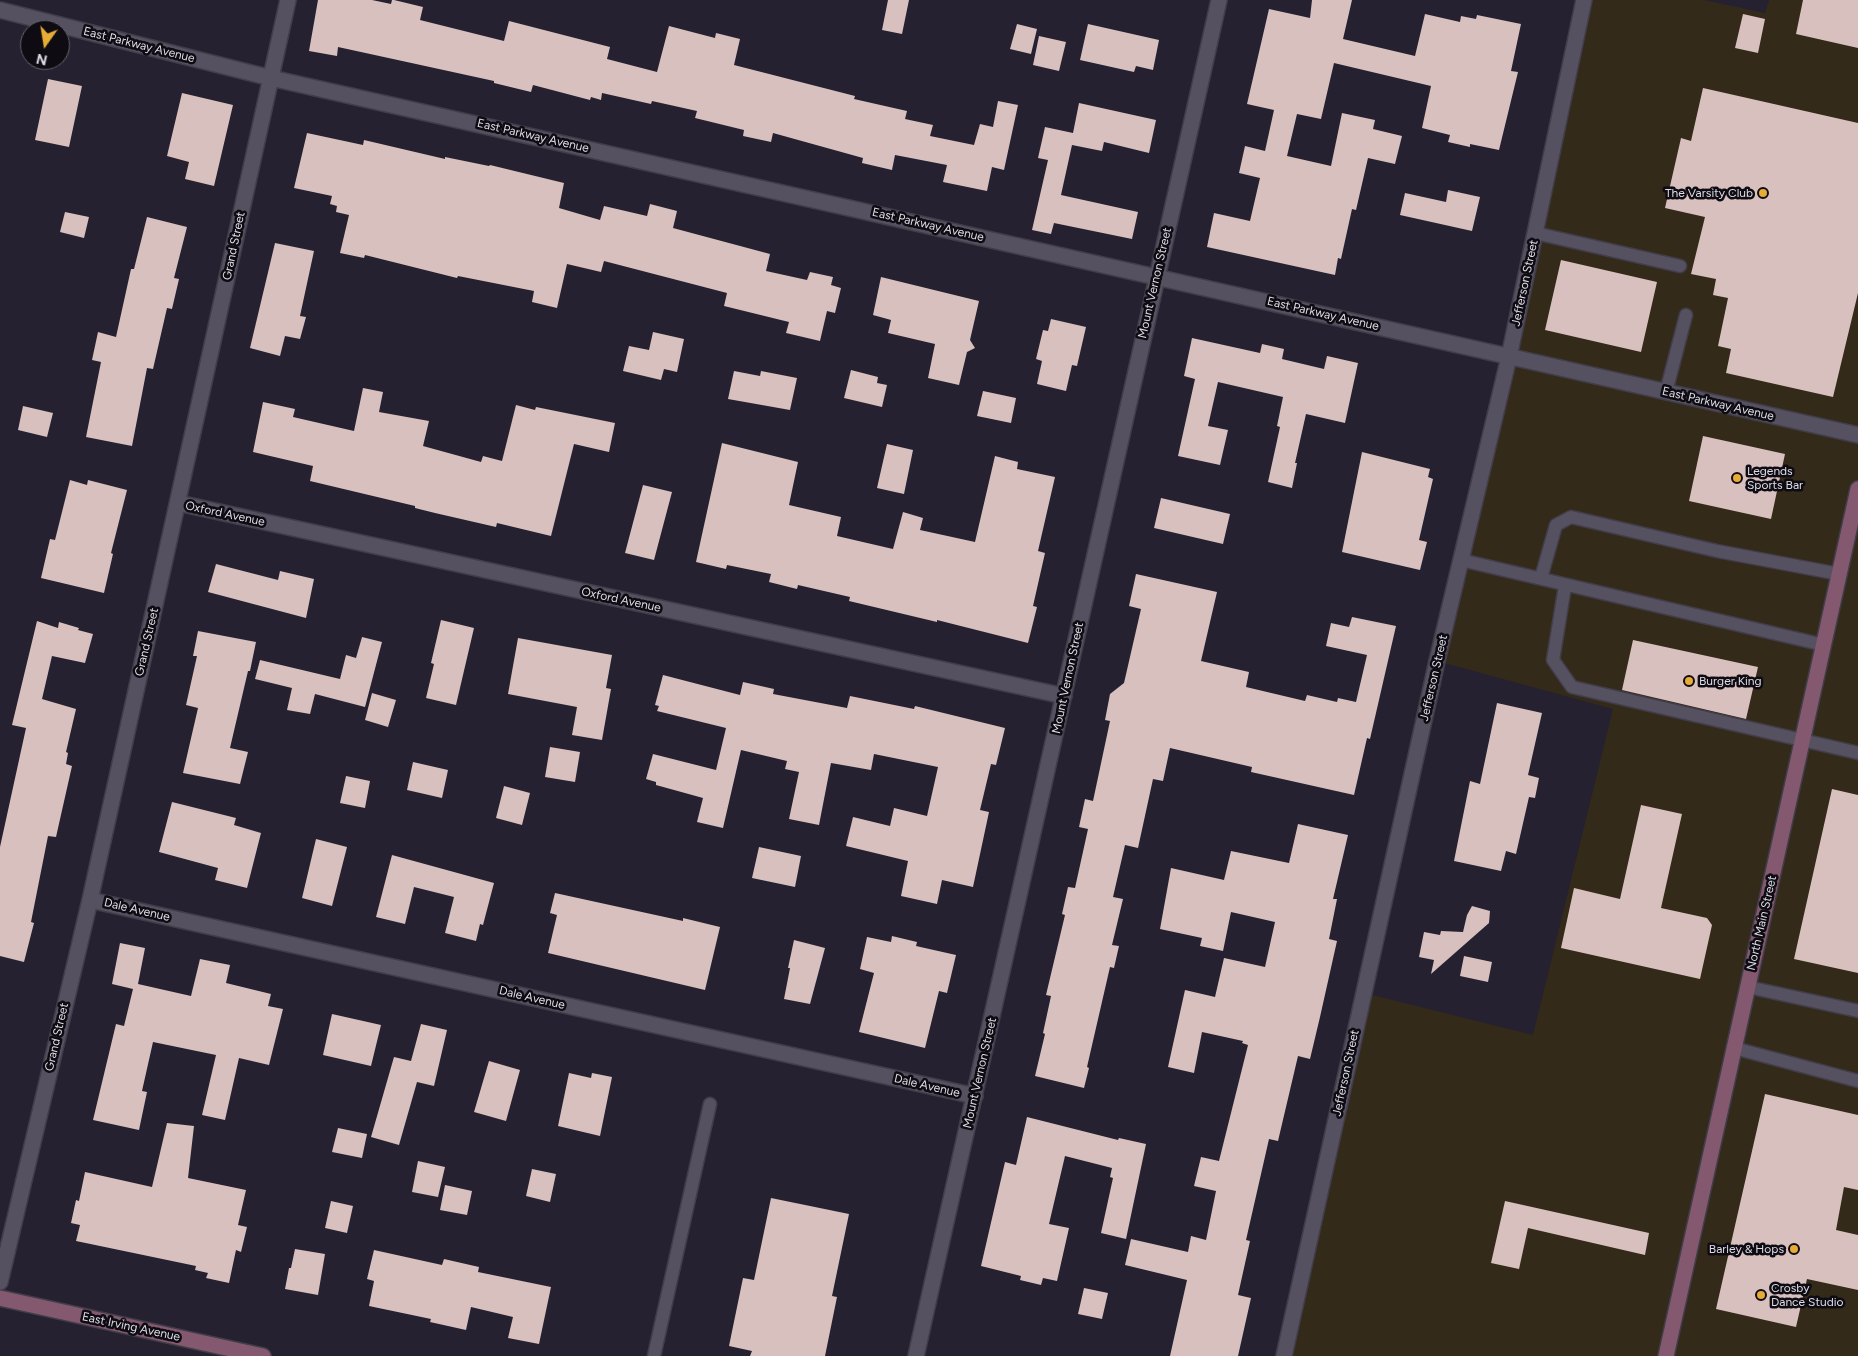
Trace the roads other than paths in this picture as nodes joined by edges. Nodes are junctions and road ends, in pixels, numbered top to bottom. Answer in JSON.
{"nodes":[{"id":1,"x":288,"y":0,"type":"edge"},
{"id":2,"x":1219,"y":0,"type":"edge"},
{"id":3,"x":1584,"y":0,"type":"edge"},
{"id":4,"x":0,"y":10,"type":"edge"},
{"id":5,"x":271,"y":78,"type":"junction"},
{"id":6,"x":1535,"y":233,"type":"junction"},
{"id":7,"x":1680,"y":266,"type":"dead end"},
{"id":8,"x":1156,"y":276,"type":"junction"},
{"id":9,"x":1686,"y":315,"type":"dead end"},
{"id":10,"x":1509,"y":357,"type":"junction"},
{"id":11,"x":1666,"y":392,"type":"junction"},
{"id":12,"x":1858,"y":435,"type":"edge"},
{"id":13,"x":1858,"y":489,"type":"edge"},
{"id":14,"x":178,"y":503,"type":"junction"},
{"id":15,"x":1461,"y":560,"type":"junction"},
{"id":16,"x":1839,"y":574,"type":"junction"},
{"id":17,"x":1541,"y":578,"type":"junction"},
{"id":18,"x":1565,"y":586,"type":"junction"},
{"id":19,"x":1824,"y":645,"type":"junction"},
{"id":20,"x":1064,"y":696,"type":"junction"},
{"id":21,"x":1803,"y":741,"type":"junction"},
{"id":22,"x":1858,"y":753,"type":"edge"},
{"id":23,"x":90,"y":900,"type":"junction"},
{"id":24,"x":1748,"y":987,"type":"junction"},
{"id":25,"x":1858,"y":1011,"type":"edge"},
{"id":26,"x":1734,"y":1048,"type":"junction"},
{"id":27,"x":1858,"y":1081,"type":"edge"},
{"id":28,"x":974,"y":1096,"type":"junction"},
{"id":29,"x":710,"y":1104,"type":"dead end"},
{"id":30,"x":0,"y":1282,"type":"edge"},
{"id":31,"x":0,"y":1298,"type":"edge"},
{"id":32,"x":262,"y":1356,"type":"edge"},
{"id":33,"x":654,"y":1356,"type":"edge"},
{"id":34,"x":916,"y":1356,"type":"edge"},
{"id":35,"x":1284,"y":1356,"type":"edge"},
{"id":36,"x":1666,"y":1356,"type":"edge"}],
"edges":[{"from":1,"to":5,"type":"street","name":"Grand Street"},
{"from":2,"to":8,"type":"street","name":"Mount Vernon Street"},
{"from":3,"to":6,"type":"street","name":"Jefferson Street"},
{"from":4,"to":5,"type":"street","name":"East Parkway Avenue"},
{"from":5,"to":8,"type":"street","name":"East Parkway Avenue"},
{"from":5,"to":14,"type":"street","name":"Grand Street"},
{"from":6,"to":7,"type":"lane"},
{"from":6,"to":10,"type":"street","name":"Jefferson Street"},
{"from":8,"to":10,"type":"street","name":"East Parkway Avenue"},
{"from":8,"to":20,"type":"street","name":"Mount Vernon Street"},
{"from":9,"to":11,"type":"lane"},
{"from":10,"to":11,"type":"street","name":"East Parkway Avenue"},
{"from":10,"to":15,"type":"street","name":"Jefferson Street"},
{"from":11,"to":12,"type":"street","name":"East Parkway Avenue"},
{"from":13,"to":16,"type":"main road","name":"North Main Street"},
{"from":14,"to":20,"type":"street","name":"Oxford Avenue"},
{"from":14,"to":23,"type":"street","name":"Grand Street"},
{"from":15,"to":17,"type":"lane"},
{"from":15,"to":35,"type":"street","name":"Jefferson Street"},
{"from":16,"to":17,"type":"lane"},
{"from":16,"to":19,"type":"main road","name":"North Main Street"},
{"from":17,"to":18,"type":"lane"},
{"from":18,"to":19,"type":"lane"},
{"from":18,"to":21,"type":"lane"},
{"from":19,"to":21,"type":"main road","name":"North Main Street"},
{"from":20,"to":28,"type":"street","name":"Mount Vernon Street"},
{"from":21,"to":22,"type":"lane"},
{"from":21,"to":24,"type":"main road","name":"North Main Street"},
{"from":23,"to":28,"type":"street","name":"Dale Avenue"},
{"from":23,"to":30,"type":"street","name":"Grand Street"},
{"from":24,"to":25,"type":"lane"},
{"from":24,"to":26,"type":"main road","name":"North Main Street"},
{"from":26,"to":27,"type":"lane"},
{"from":26,"to":36,"type":"main road","name":"North Main Street"},
{"from":28,"to":34,"type":"street","name":"Mount Vernon Street"},
{"from":29,"to":33,"type":"lane"},
{"from":31,"to":32,"type":"main road","name":"East Irving Avenue"}]}
